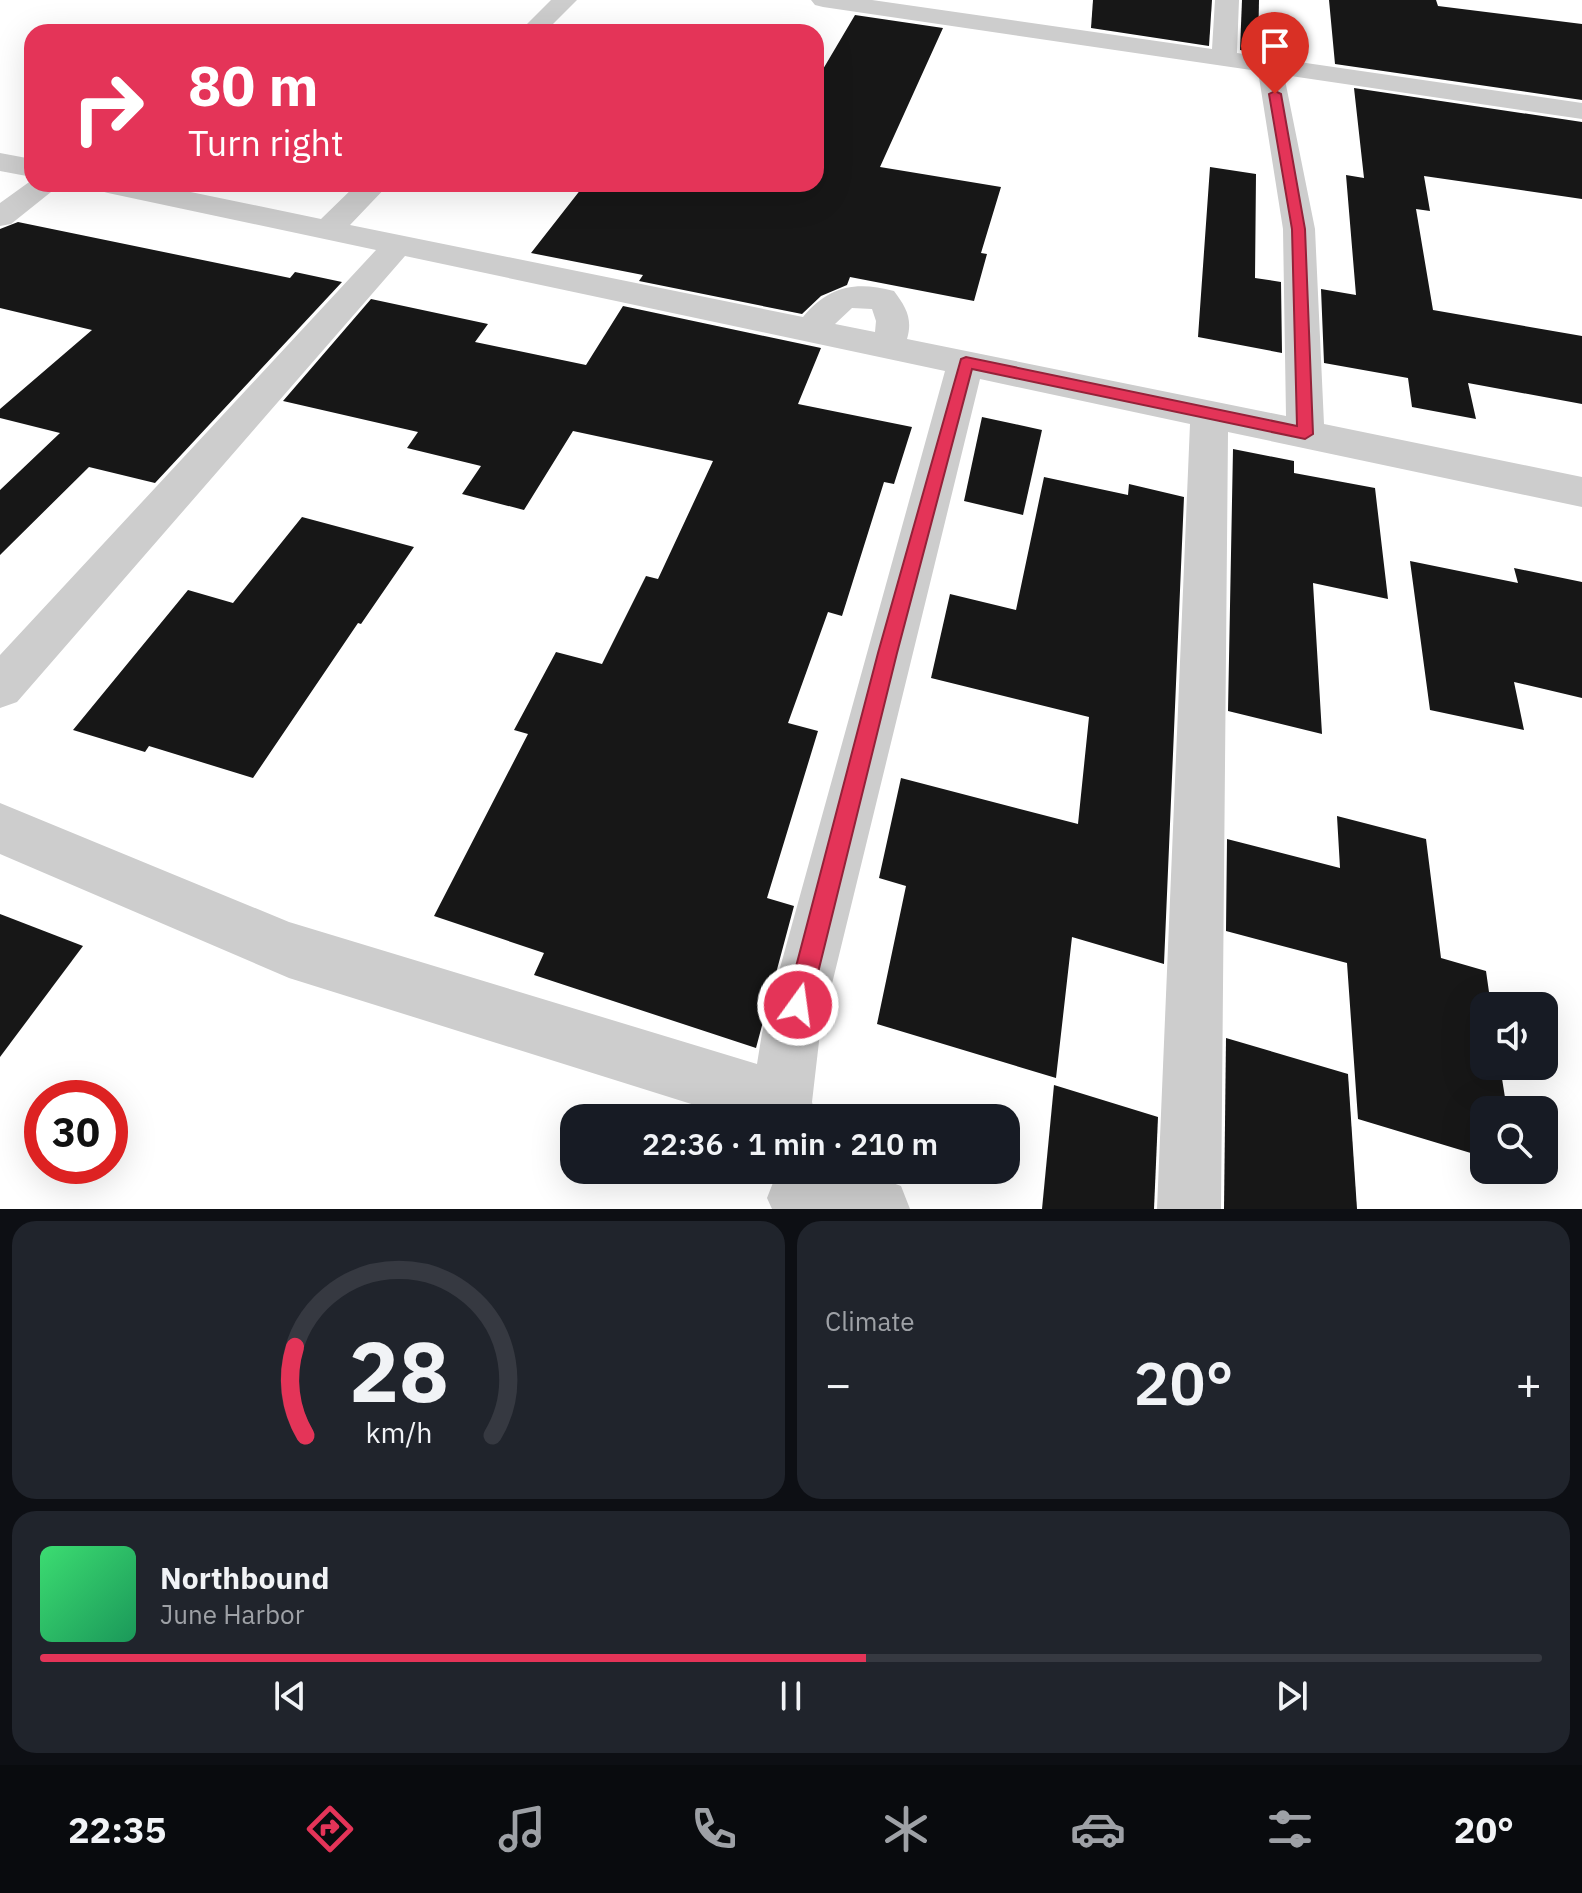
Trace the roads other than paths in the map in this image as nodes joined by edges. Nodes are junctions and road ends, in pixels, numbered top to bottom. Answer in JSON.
{"nodes":[{"id":1,"x":565,"y":0,"type":"edge"},
{"id":2,"x":823,"y":0,"type":"edge"},
{"id":3,"x":1227,"y":0,"type":"edge"},
{"id":4,"x":540,"y":24,"type":"edge"},
{"id":5,"x":1224,"y":58,"type":"junction"},
{"id":6,"x":1270,"y":68,"type":"junction"},
{"id":7,"x":1582,"y":111,"type":"edge"},
{"id":8,"x":0,"y":162,"type":"edge"},
{"id":9,"x":24,"y":166,"type":"edge"},
{"id":10,"x":35,"y":192,"type":"edge"},
{"id":11,"x":146,"y":192,"type":"edge"},
{"id":12,"x":366,"y":192,"type":"edge"},
{"id":13,"x":0,"y":217,"type":"edge"},
{"id":14,"x":327,"y":230,"type":"junction"},
{"id":15,"x":398,"y":245,"type":"junction"},
{"id":16,"x":966,"y":362,"type":"junction"},
{"id":17,"x":1209,"y":414,"type":"junction"},
{"id":18,"x":1305,"y":434,"type":"junction"},
{"id":19,"x":1582,"y":492,"type":"edge"},
{"id":20,"x":0,"y":687,"type":"edge"},
{"id":21,"x":0,"y":828,"type":"edge"},
{"id":22,"x":765,"y":1104,"type":"edge"},
{"id":23,"x":785,"y":1104,"type":"edge"},
{"id":24,"x":799,"y":1192,"type":"edge"},
{"id":25,"x":878,"y":1209,"type":"edge"},
{"id":26,"x":1189,"y":1209,"type":"edge"}],
"edges":[{"from":1,"to":4,"type":"street"},
{"from":2,"to":5,"type":"street"},
{"from":3,"to":5,"type":"street"},
{"from":5,"to":6,"type":"street"},
{"from":6,"to":7,"type":"street"},
{"from":6,"to":18,"type":"street"},
{"from":8,"to":9,"type":"street"},
{"from":10,"to":13,"type":"street"},
{"from":11,"to":14,"type":"street"},
{"from":12,"to":14,"type":"street"},
{"from":14,"to":15,"type":"street"},
{"from":15,"to":16,"type":"street"},
{"from":15,"to":20,"type":"street"},
{"from":16,"to":17,"type":"street"},
{"from":16,"to":23,"type":"street"},
{"from":17,"to":18,"type":"street"},
{"from":17,"to":26,"type":"street"},
{"from":18,"to":19,"type":"street"},
{"from":21,"to":22,"type":"street"},
{"from":24,"to":25,"type":"street"}]}
